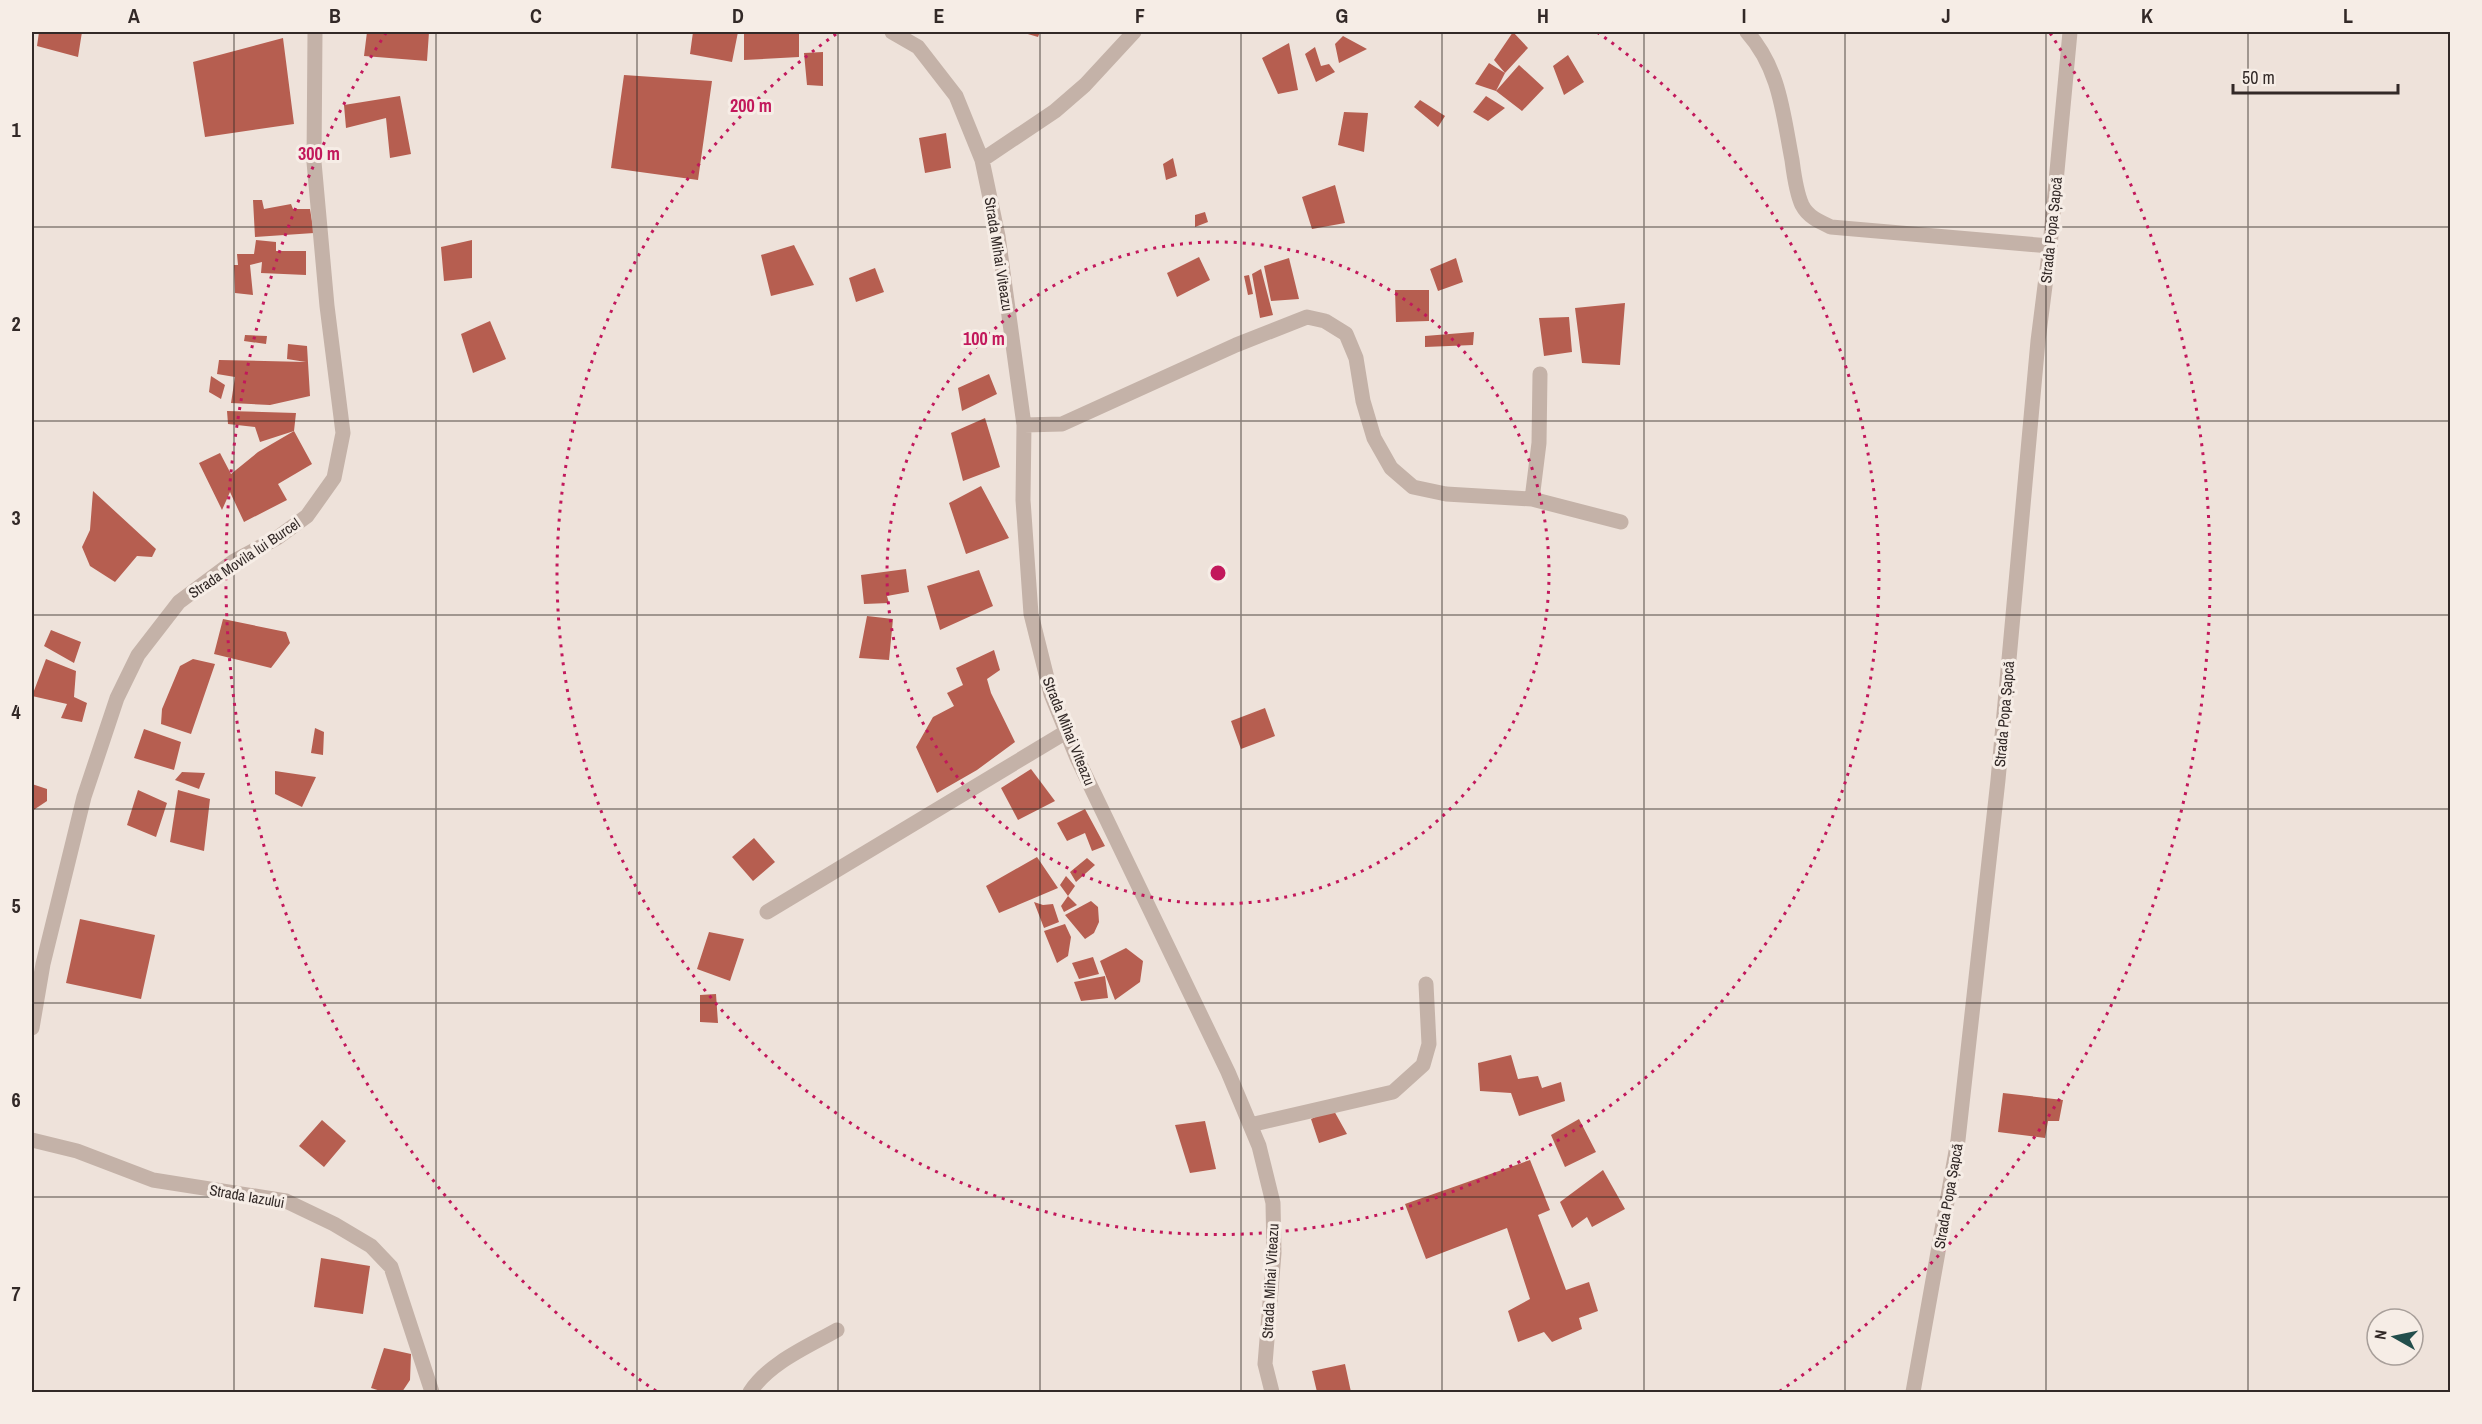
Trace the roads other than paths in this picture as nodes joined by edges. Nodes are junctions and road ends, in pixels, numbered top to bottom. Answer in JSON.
{"nodes":[{"id":1,"x":892,"y":32,"type":"edge"},
{"id":2,"x":1134,"y":32,"type":"edge"},
{"id":3,"x":1747,"y":32,"type":"edge"},
{"id":4,"x":2070,"y":32,"type":"edge"},
{"id":5,"x":314,"y":33,"type":"edge"},
{"id":6,"x":982,"y":160,"type":"junction"},
{"id":7,"x":2050,"y":246,"type":"junction"},
{"id":8,"x":1540,"y":374,"type":"dead end"},
{"id":9,"x":1024,"y":425,"type":"junction"},
{"id":10,"x":1532,"y":499,"type":"junction"},
{"id":11,"x":1621,"y":522,"type":"dead end"},
{"id":12,"x":1066,"y":732,"type":"junction"},
{"id":13,"x":767,"y":912,"type":"dead end"},
{"id":14,"x":1426,"y":984,"type":"dead end"},
{"id":15,"x":32,"y":1028,"type":"edge"},
{"id":16,"x":1250,"y":1125,"type":"junction"},
{"id":17,"x":32,"y":1140,"type":"edge"},
{"id":18,"x":837,"y":1330,"type":"dead end"},
{"id":19,"x":432,"y":1392,"type":"edge"},
{"id":20,"x":750,"y":1392,"type":"edge"},
{"id":21,"x":1272,"y":1392,"type":"edge"},
{"id":22,"x":1913,"y":1392,"type":"edge"}],
"edges":[{"from":1,"to":6,"type":"street","name":"Strada Mihai Viteazu"},
{"from":2,"to":6,"type":"street"},
{"from":3,"to":7,"type":"street"},
{"from":4,"to":7,"type":"street","name":"Strada Popa Șapcă"},
{"from":5,"to":15,"type":"street","name":"Strada Movila lui Burcel"},
{"from":6,"to":9,"type":"street","name":"Strada Mihai Viteazu"},
{"from":7,"to":22,"type":"street","name":"Strada Popa Șapcă"},
{"from":8,"to":10,"type":"street"},
{"from":9,"to":10,"type":"street"},
{"from":9,"to":12,"type":"street","name":"Strada Mihai Viteazu"},
{"from":10,"to":11,"type":"street"},
{"from":12,"to":13,"type":"street"},
{"from":12,"to":16,"type":"street","name":"Strada Mihai Viteazu"},
{"from":14,"to":16,"type":"street"},
{"from":16,"to":21,"type":"street","name":"Strada Mihai Viteazu"},
{"from":17,"to":19,"type":"street","name":"Strada Iazului"},
{"from":18,"to":20,"type":"street"}]}
